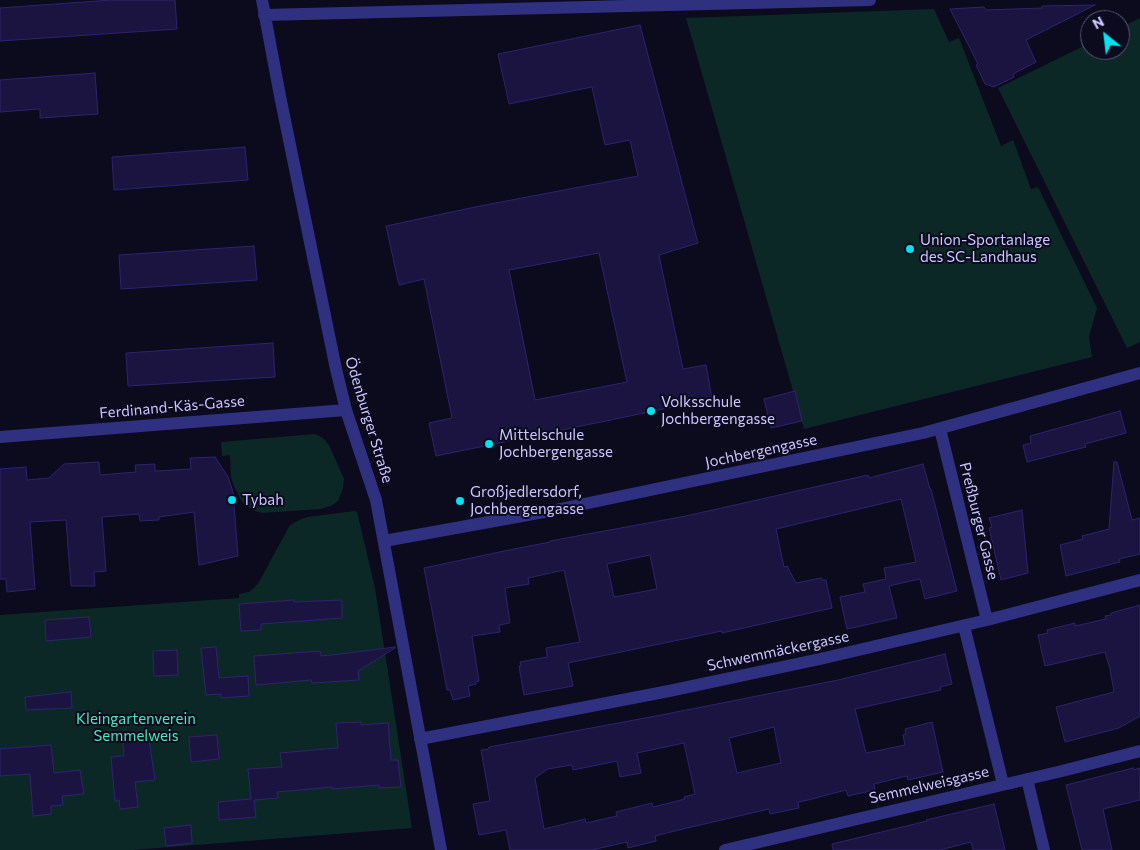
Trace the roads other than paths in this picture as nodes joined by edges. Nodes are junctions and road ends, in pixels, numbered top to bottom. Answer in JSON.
{"nodes":[{"id":1,"x":262,"y":0,"type":"edge"},
{"id":2,"x":870,"y":0,"type":"edge"},
{"id":3,"x":264,"y":14,"type":"junction"},
{"id":4,"x":1140,"y":373,"type":"edge"},
{"id":5,"x":346,"y":410,"type":"junction"},
{"id":6,"x":940,"y":428,"type":"junction"},
{"id":7,"x":0,"y":437,"type":"edge"},
{"id":8,"x":384,"y":541,"type":"junction"},
{"id":9,"x":1140,"y":580,"type":"edge"},
{"id":10,"x":986,"y":620,"type":"junction"},
{"id":11,"x":964,"y":626,"type":"junction"},
{"id":12,"x":420,"y":739,"type":"junction"},
{"id":13,"x":1140,"y":751,"type":"edge"},
{"id":14,"x":1026,"y":779,"type":"junction"},
{"id":15,"x":1003,"y":784,"type":"junction"},
{"id":16,"x":441,"y":850,"type":"edge"},
{"id":17,"x":725,"y":850,"type":"edge"},
{"id":18,"x":1044,"y":850,"type":"edge"}],
"edges":[{"from":1,"to":3,"type":"street","name":"Ödenburger Straße"},
{"from":2,"to":3,"type":"street"},
{"from":3,"to":5,"type":"street","name":"Ödenburger Straße"},
{"from":4,"to":6,"type":"street","name":"Jochbergengasse"},
{"from":5,"to":7,"type":"street","name":"Ferdinand-Käs-Gasse"},
{"from":5,"to":8,"type":"street","name":"Ödenburger Straße"},
{"from":6,"to":8,"type":"street","name":"Jochbergengasse"},
{"from":6,"to":10,"type":"street","name":"Preßburger Gasse"},
{"from":8,"to":12,"type":"street","name":"Ödenburger Straße"},
{"from":9,"to":10,"type":"street","name":"Schwemmäckergasse"},
{"from":10,"to":11,"type":"street","name":"Schwemmäckergasse"},
{"from":11,"to":12,"type":"street","name":"Schwemmäckergasse"},
{"from":11,"to":15,"type":"street"},
{"from":12,"to":16,"type":"street","name":"Ödenburger Straße"},
{"from":13,"to":14,"type":"street","name":"Semmelweisgasse"},
{"from":14,"to":15,"type":"street","name":"Semmelweisgasse"},
{"from":14,"to":18,"type":"street"},
{"from":15,"to":17,"type":"street","name":"Semmelweisgasse"}]}
